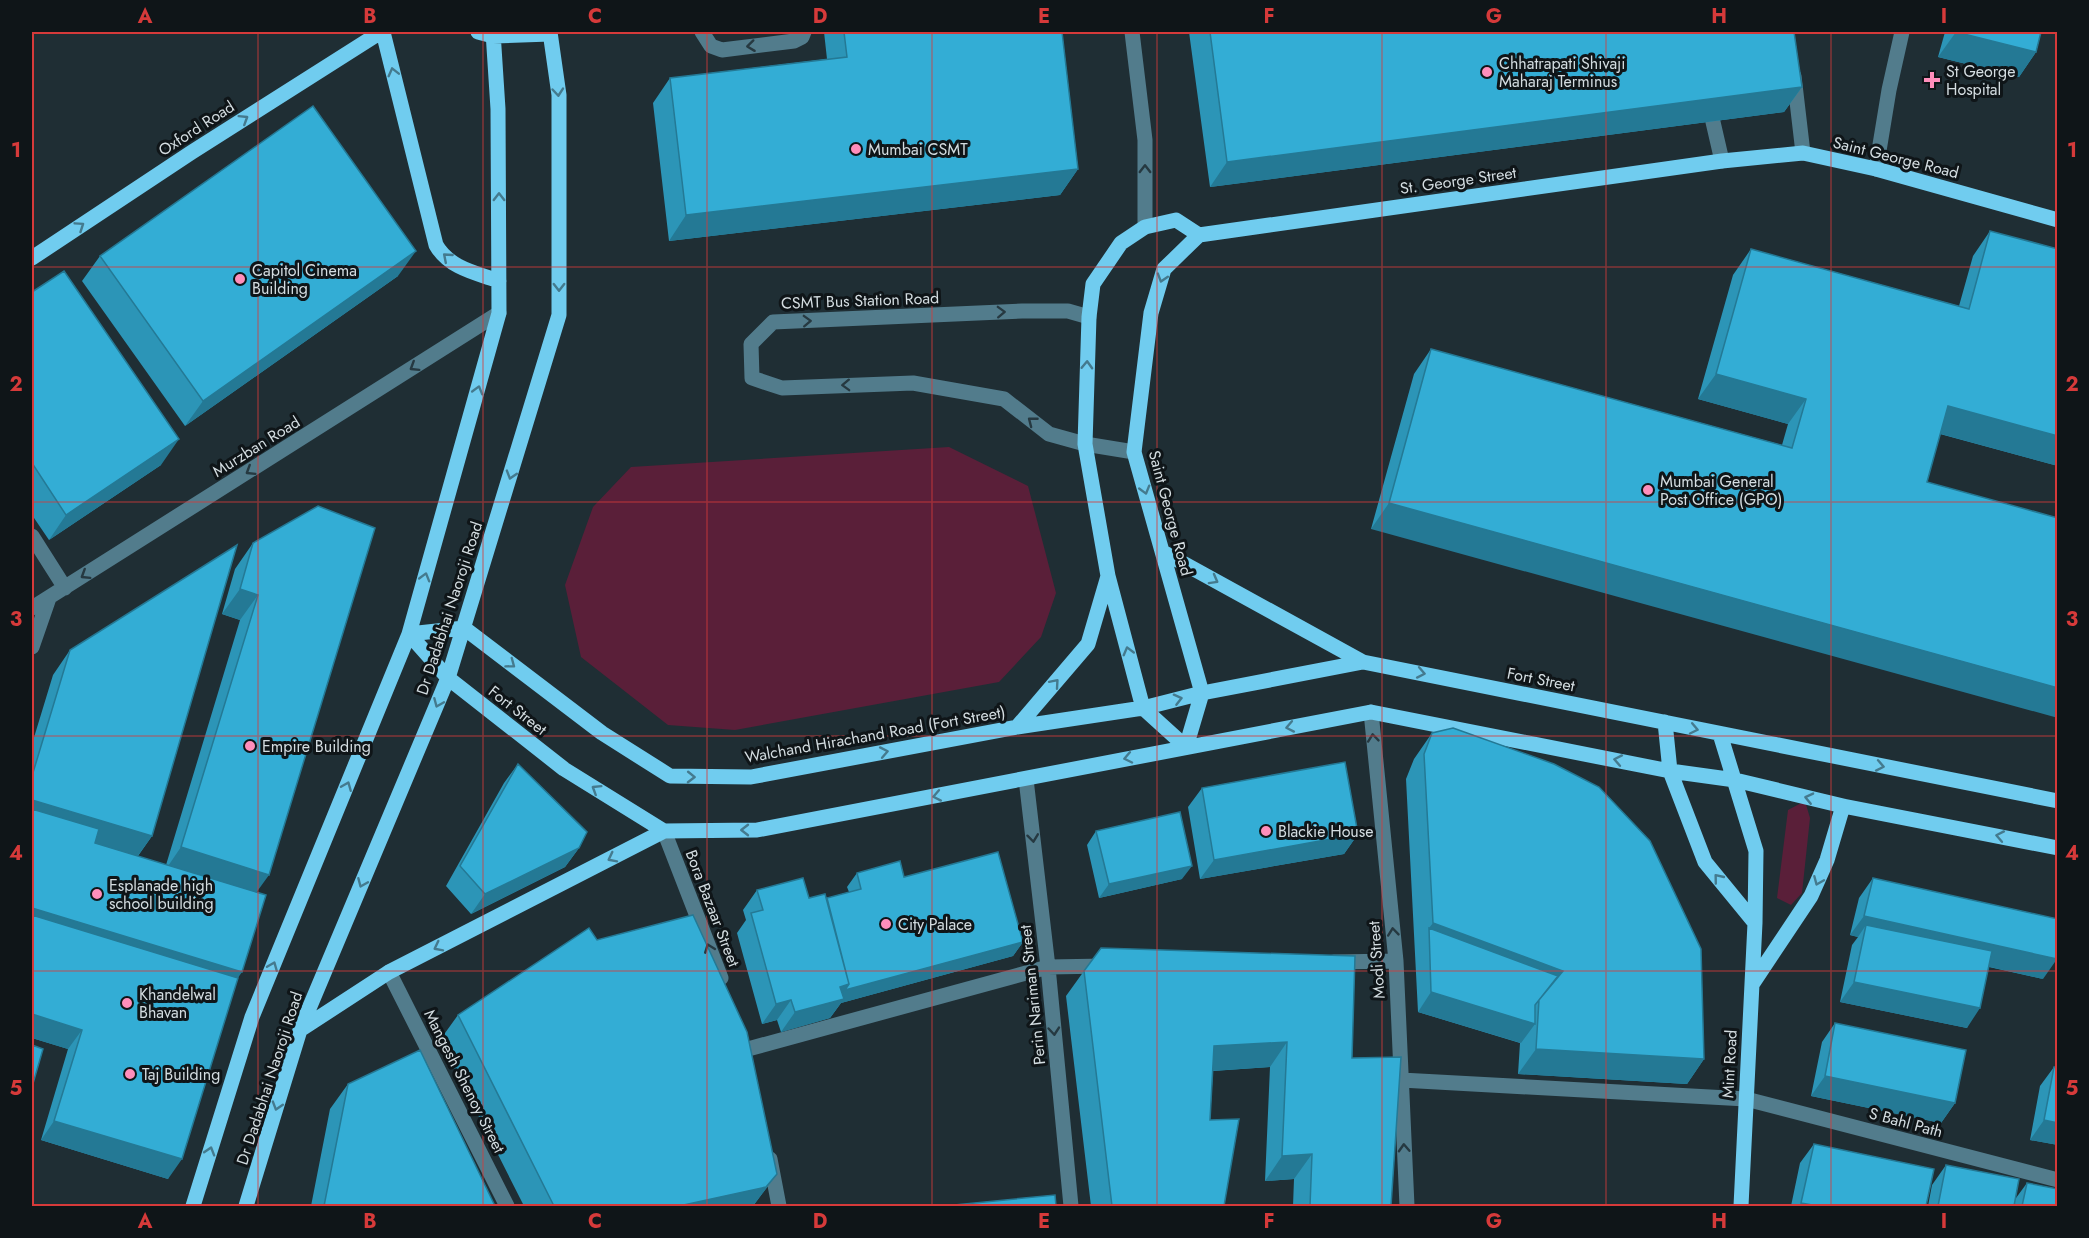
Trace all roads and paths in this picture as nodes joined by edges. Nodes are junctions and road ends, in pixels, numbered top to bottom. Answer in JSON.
{"nodes":[{"id":1,"x":382,"y":32,"type":"edge"},
{"id":2,"x":478,"y":32,"type":"edge"},
{"id":3,"x":702,"y":32,"type":"edge"},
{"id":4,"x":804,"y":32,"type":"edge"},
{"id":5,"x":1132,"y":32,"type":"edge"},
{"id":6,"x":1902,"y":32,"type":"edge"},
{"id":7,"x":550,"y":33,"type":"edge"},
{"id":8,"x":493,"y":34,"type":"edge"},
{"id":9,"x":1792,"y":64,"type":"edge"},
{"id":10,"x":1713,"y":122,"type":"edge"},
{"id":11,"x":1803,"y":153,"type":"junction"},
{"id":12,"x":1722,"y":161,"type":"junction"},
{"id":13,"x":1876,"y":169,"type":"junction"},
{"id":14,"x":2058,"y":220,"type":"edge"},
{"id":15,"x":1145,"y":227,"type":"junction"},
{"id":16,"x":1199,"y":235,"type":"junction"},
{"id":17,"x":32,"y":258,"type":"edge"},
{"id":18,"x":500,"y":281,"type":"junction"},
{"id":19,"x":500,"y":313,"type":"junction"},
{"id":20,"x":1089,"y":316,"type":"junction"},
{"id":21,"x":1085,"y":444,"type":"junction"},
{"id":22,"x":1134,"y":452,"type":"junction"},
{"id":23,"x":32,"y":536,"type":"edge"},
{"id":24,"x":1163,"y":552,"type":"junction"},
{"id":25,"x":1108,"y":576,"type":"junction"},
{"id":26,"x":65,"y":588,"type":"junction"},
{"id":27,"x":49,"y":598,"type":"junction"},
{"id":28,"x":32,"y":608,"type":"edge"},
{"id":29,"x":465,"y":628,"type":"junction"},
{"id":30,"x":409,"y":634,"type":"junction"},
{"id":31,"x":32,"y":647,"type":"edge"},
{"id":32,"x":1363,"y":662,"type":"junction"},
{"id":33,"x":448,"y":678,"type":"junction"},
{"id":34,"x":1202,"y":693,"type":"junction"},
{"id":35,"x":1143,"y":708,"type":"junction"},
{"id":36,"x":1371,"y":712,"type":"junction"},
{"id":37,"x":1665,"y":722,"type":"junction"},
{"id":38,"x":1017,"y":727,"type":"junction"},
{"id":39,"x":1720,"y":734,"type":"junction"},
{"id":40,"x":1186,"y":747,"type":"junction"},
{"id":41,"x":1670,"y":771,"type":"junction"},
{"id":42,"x":1026,"y":780,"type":"junction"},
{"id":43,"x":1735,"y":780,"type":"junction"},
{"id":44,"x":2058,"y":801,"type":"edge"},
{"id":45,"x":1844,"y":806,"type":"junction"},
{"id":46,"x":664,"y":831,"type":"junction"},
{"id":47,"x":2058,"y":848,"type":"edge"},
{"id":48,"x":1755,"y":923,"type":"junction"},
{"id":49,"x":1396,"y":960,"type":"junction"},
{"id":50,"x":1324,"y":962,"type":"edge"},
{"id":51,"x":1120,"y":966,"type":"edge"},
{"id":52,"x":1048,"y":967,"type":"junction"},
{"id":53,"x":389,"y":972,"type":"junction"},
{"id":54,"x":1751,"y":985,"type":"junction"},
{"id":55,"x":727,"y":994,"type":"edge"},
{"id":56,"x":300,"y":1030,"type":"junction"},
{"id":57,"x":747,"y":1049,"type":"edge"},
{"id":58,"x":1401,"y":1080,"type":"junction"},
{"id":59,"x":1746,"y":1099,"type":"junction"},
{"id":60,"x":766,"y":1139,"type":"edge"},
{"id":61,"x":2058,"y":1180,"type":"edge"},
{"id":62,"x":193,"y":1206,"type":"edge"},
{"id":63,"x":246,"y":1206,"type":"edge"},
{"id":64,"x":507,"y":1206,"type":"edge"},
{"id":65,"x":779,"y":1206,"type":"edge"},
{"id":66,"x":1071,"y":1206,"type":"edge"},
{"id":67,"x":1407,"y":1206,"type":"edge"},
{"id":68,"x":1741,"y":1206,"type":"edge"}],
"edges":[{"from":17,"to":1,"type":"main road","name":"Oxford Road","one_way":true},
{"from":18,"to":1,"type":"main road","one_way":true},
{"from":2,"to":8,"type":"main road"},
{"from":4,"to":3,"type":"street","one_way":true},
{"from":15,"to":5,"type":"street","one_way":true},
{"from":6,"to":13,"type":"street"},
{"from":7,"to":8,"type":"main road"},
{"from":7,"to":29,"type":"main road","name":"Dr Dadabhai Naoroji Road","one_way":true},
{"from":18,"to":8,"type":"main road","name":"Dr Dadabhai Naoroji Road","one_way":true},
{"from":9,"to":11,"type":"street"},
{"from":10,"to":12,"type":"street"},
{"from":11,"to":12,"type":"main road","name":"Saint George Road"},
{"from":11,"to":13,"type":"main road","name":"Saint George Road"},
{"from":12,"to":16,"type":"main road","name":"St. George Street"},
{"from":13,"to":14,"type":"main road","name":"Saint George Road"},
{"from":15,"to":16,"type":"main road"},
{"from":15,"to":20,"type":"main road"},
{"from":16,"to":22,"type":"main road","name":"Saint George Road","one_way":true},
{"from":18,"to":19,"type":"main road","name":"Dr Dadabhai Naoroji Road"},
{"from":19,"to":26,"type":"street","name":"Murzban Road","one_way":true},
{"from":30,"to":19,"type":"main road","name":"Dr Dadabhai Naoroji Road","one_way":true},
{"from":21,"to":20,"type":"main road","one_way":true},
{"from":21,"to":20,"type":"street","name":"CSMT Bus Station Road","one_way":true},
{"from":21,"to":22,"type":"street","name":"CSMT Bus Station Road"},
{"from":21,"to":25,"type":"main road"},
{"from":22,"to":24,"type":"main road","name":"Saint George Road","one_way":true},
{"from":23,"to":26,"type":"street"},
{"from":24,"to":32,"type":"main road","one_way":true},
{"from":24,"to":34,"type":"main road","name":"Saint George Road"},
{"from":35,"to":25,"type":"main road","one_way":true},
{"from":38,"to":25,"type":"main road","one_way":true},
{"from":26,"to":27,"type":"street","name":"Murzban Road"},
{"from":27,"to":28,"type":"street","name":"Murzban Road"},
{"from":27,"to":31,"type":"street"},
{"from":29,"to":30,"type":"main road"},
{"from":29,"to":33,"type":"main road","name":"Dr Dadabhai Naoroji Road"},
{"from":29,"to":38,"type":"main road","name":"Walchand Hirachand Road (Fort Street)","one_way":true},
{"from":30,"to":33,"type":"main road","name":"Fort Street"},
{"from":62,"to":30,"type":"main road","name":"Dr Dadabhai Naoroji Road","one_way":true},
{"from":32,"to":34,"type":"main road","name":"Fort Street"},
{"from":32,"to":37,"type":"main road","name":"Fort Street","one_way":true},
{"from":46,"to":33,"type":"main road","name":"Fort Street","one_way":true},
{"from":33,"to":56,"type":"main road","name":"Dr Dadabhai Naoroji Road","one_way":true},
{"from":35,"to":34,"type":"main road","name":"Fort Street","one_way":true},
{"from":34,"to":40,"type":"main road"},
{"from":35,"to":38,"type":"main road","name":"Fort Street"},
{"from":35,"to":40,"type":"main road"},
{"from":36,"to":40,"type":"main road","one_way":true},
{"from":41,"to":36,"type":"main road","one_way":true},
{"from":49,"to":36,"type":"street","name":"Modi Street","one_way":true},
{"from":37,"to":39,"type":"main road","name":"Fort Street","one_way":true},
{"from":37,"to":41,"type":"main road"},
{"from":39,"to":43,"type":"main road","name":"Mint Road"},
{"from":39,"to":44,"type":"main road","name":"Fort Street","one_way":true},
{"from":40,"to":42,"type":"main road","one_way":true},
{"from":41,"to":43,"type":"main road"},
{"from":48,"to":41,"type":"main road","one_way":true},
{"from":42,"to":46,"type":"main road","one_way":true},
{"from":42,"to":52,"type":"street","name":"Perin Nariman Street","one_way":true},
{"from":45,"to":43,"type":"main road","one_way":true},
{"from":43,"to":48,"type":"main road","name":"Mint Road"},
{"from":47,"to":45,"type":"main road","one_way":true},
{"from":45,"to":54,"type":"main road","one_way":true},
{"from":46,"to":53,"type":"main road","one_way":true},
{"from":55,"to":46,"type":"street","name":"Bora Bazaar Street","one_way":true},
{"from":48,"to":54,"type":"main road","name":"Mint Road"},
{"from":49,"to":50,"type":"street"},
{"from":49,"to":58,"type":"street","name":"Modi Street"},
{"from":51,"to":52,"type":"street"},
{"from":52,"to":57,"type":"street"},
{"from":52,"to":66,"type":"street","name":"Perin Nariman Street","one_way":true},
{"from":53,"to":56,"type":"main road"},
{"from":53,"to":64,"type":"street","name":"Mangesh Shenoy Street"},
{"from":54,"to":59,"type":"main road","name":"Mint Road"},
{"from":56,"to":63,"type":"main road","name":"Dr Dadabhai Naoroji Road","one_way":true},
{"from":58,"to":59,"type":"street","name":"S Bahl Path"},
{"from":67,"to":58,"type":"street","name":"Modi Street","one_way":true},
{"from":59,"to":61,"type":"street","name":"S Bahl Path"},
{"from":59,"to":68,"type":"main road","name":"Mint Road"},
{"from":60,"to":65,"type":"street"}]}
